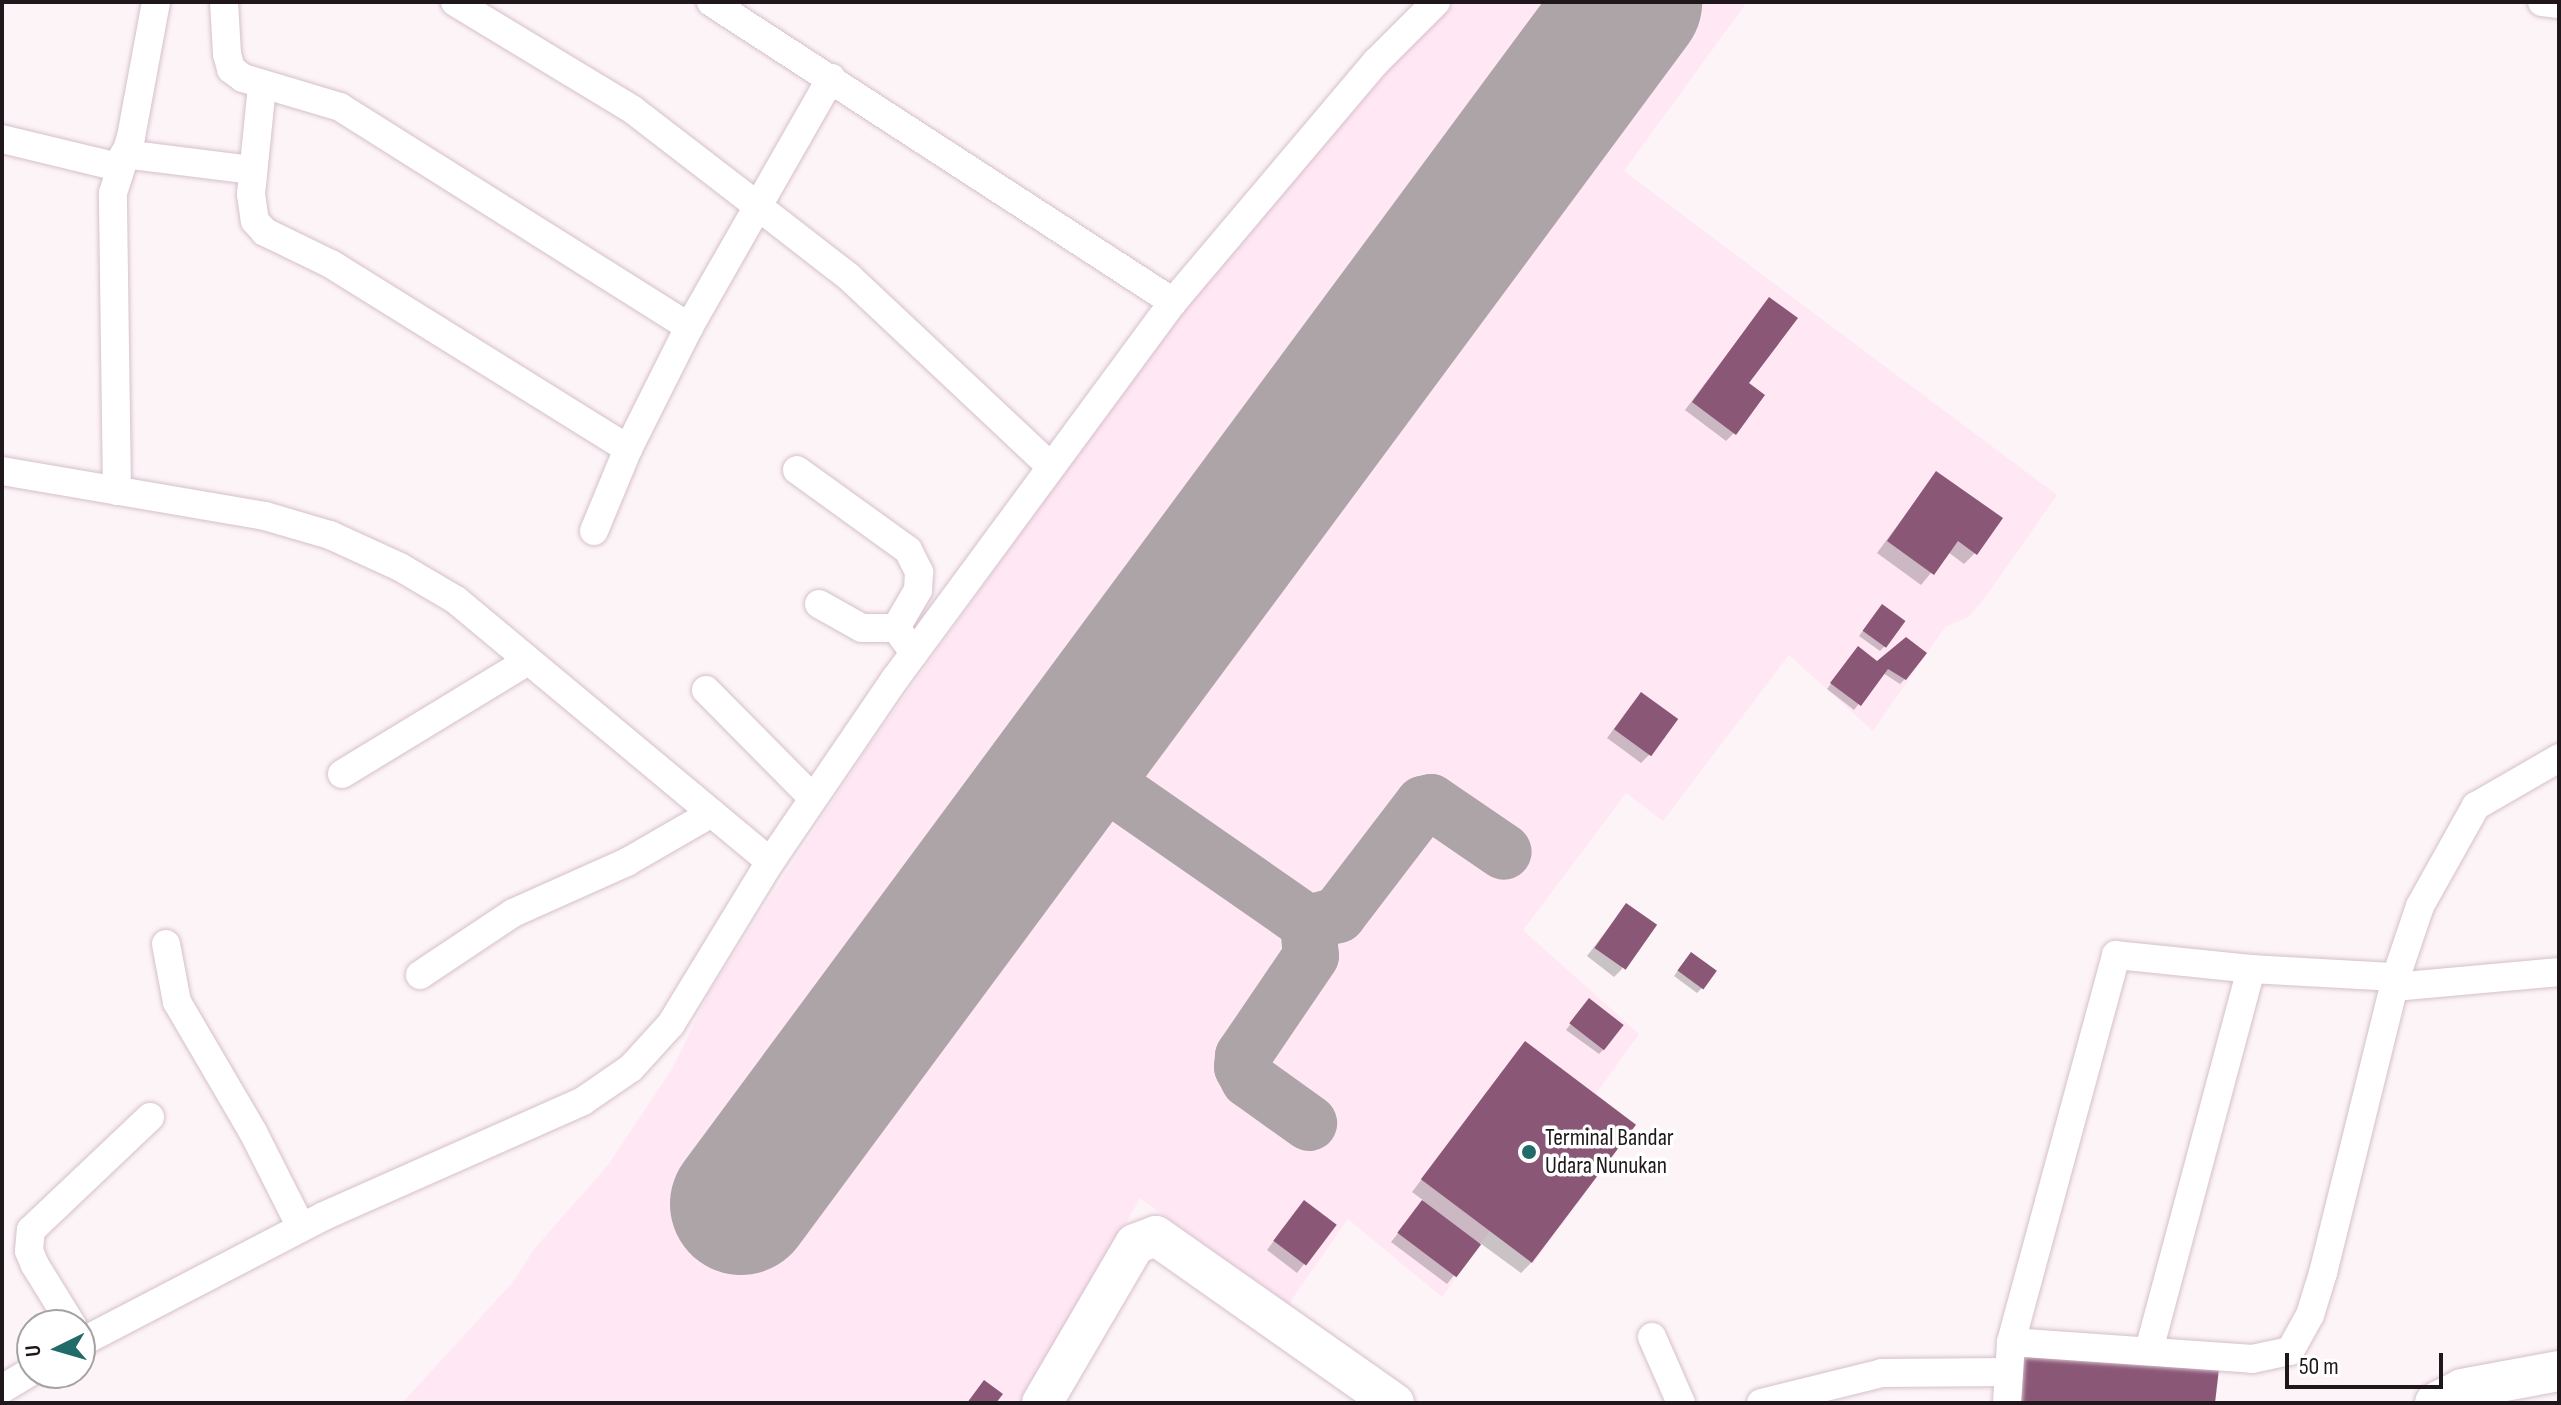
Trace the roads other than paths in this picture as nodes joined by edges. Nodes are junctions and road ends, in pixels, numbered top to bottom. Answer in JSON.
{"nodes":[{"id":1,"x":156,"y":2,"type":"edge"},
{"id":2,"x":224,"y":2,"type":"edge"},
{"id":3,"x":455,"y":2,"type":"edge"},
{"id":4,"x":711,"y":2,"type":"edge"},
{"id":5,"x":1436,"y":2,"type":"edge"},
{"id":6,"x":2542,"y":2,"type":"edge"},
{"id":7,"x":2559,"y":4,"type":"edge"},
{"id":8,"x":831,"y":78,"type":"junction"},
{"id":9,"x":262,"y":86,"type":"junction"},
{"id":10,"x":2,"y":139,"type":"edge"},
{"id":11,"x":122,"y":160,"type":"junction"},
{"id":12,"x":253,"y":170,"type":"junction"},
{"id":13,"x":755,"y":204,"type":"junction"},
{"id":14,"x":1173,"y":302,"type":"junction"},
{"id":15,"x":689,"y":327,"type":"junction"},
{"id":16,"x":628,"y":449,"type":"junction"},
{"id":17,"x":1051,"y":467,"type":"junction"},
{"id":18,"x":797,"y":470,"type":"dead end"},
{"id":19,"x":2,"y":471,"type":"edge"},
{"id":20,"x":117,"y":491,"type":"junction"},
{"id":21,"x":594,"y":531,"type":"dead end"},
{"id":22,"x":819,"y":604,"type":"dead end"},
{"id":23,"x":896,"y":628,"type":"junction"},
{"id":24,"x":914,"y":653,"type":"junction"},
{"id":25,"x":528,"y":661,"type":"junction"},
{"id":26,"x":706,"y":690,"type":"dead end"},
{"id":27,"x":2559,"y":758,"type":"edge"},
{"id":28,"x":342,"y":774,"type":"dead end"},
{"id":29,"x":812,"y":797,"type":"junction"},
{"id":30,"x":712,"y":813,"type":"junction"},
{"id":31,"x":770,"y":862,"type":"junction"},
{"id":32,"x":166,"y":944,"type":"dead end"},
{"id":33,"x":2251,"y":969,"type":"junction"},
{"id":34,"x":2559,"y":972,"type":"edge"},
{"id":35,"x":420,"y":975,"type":"dead end"},
{"id":36,"x":2395,"y":982,"type":"junction"},
{"id":37,"x":150,"y":1117,"type":"dead end"},
{"id":38,"x":301,"y":1227,"type":"junction"},
{"id":39,"x":1156,"y":1236,"type":"junction"},
{"id":40,"x":61,"y":1309,"type":"edge"},
{"id":41,"x":96,"y":1328,"type":"edge"},
{"id":42,"x":1652,"y":1337,"type":"dead end"},
{"id":43,"x":2011,"y":1342,"type":"junction"},
{"id":44,"x":2149,"y":1350,"type":"junction"},
{"id":45,"x":2559,"y":1371,"type":"edge"},
{"id":46,"x":2008,"y":1372,"type":"junction"},
{"id":47,"x":1042,"y":1403,"type":"edge"},
{"id":48,"x":1070,"y":1403,"type":"edge"},
{"id":49,"x":1394,"y":1403,"type":"edge"},
{"id":50,"x":1681,"y":1403,"type":"edge"},
{"id":51,"x":1761,"y":1403,"type":"edge"},
{"id":52,"x":2007,"y":1403,"type":"edge"},
{"id":53,"x":2435,"y":1403,"type":"edge"}],
"edges":[{"from":1,"to":11,"type":"street"},
{"from":2,"to":9,"type":"street"},
{"from":3,"to":13,"type":"street"},
{"from":4,"to":8,"type":"street"},
{"from":5,"to":14,"type":"street"},
{"from":6,"to":7,"type":"street"},
{"from":8,"to":13,"type":"street"},
{"from":8,"to":14,"type":"street"},
{"from":9,"to":12,"type":"street"},
{"from":9,"to":15,"type":"street"},
{"from":10,"to":11,"type":"street"},
{"from":11,"to":12,"type":"street"},
{"from":11,"to":20,"type":"street"},
{"from":12,"to":16,"type":"street"},
{"from":13,"to":15,"type":"street"},
{"from":13,"to":17,"type":"street"},
{"from":14,"to":17,"type":"street"},
{"from":15,"to":16,"type":"street"},
{"from":16,"to":21,"type":"street"},
{"from":17,"to":24,"type":"street"},
{"from":18,"to":23,"type":"street"},
{"from":19,"to":20,"type":"street"},
{"from":20,"to":25,"type":"street"},
{"from":22,"to":23,"type":"street"},
{"from":23,"to":24,"type":"street"},
{"from":24,"to":29,"type":"street"},
{"from":25,"to":28,"type":"street"},
{"from":25,"to":30,"type":"street"},
{"from":26,"to":29,"type":"street"},
{"from":27,"to":36,"type":"street"},
{"from":29,"to":31,"type":"street"},
{"from":30,"to":31,"type":"street"},
{"from":30,"to":35,"type":"street"},
{"from":31,"to":38,"type":"street"},
{"from":32,"to":38,"type":"street"},
{"from":33,"to":36,"type":"street"},
{"from":33,"to":43,"type":"street"},
{"from":33,"to":44,"type":"street"},
{"from":34,"to":36,"type":"street"},
{"from":36,"to":44,"type":"street"},
{"from":37,"to":40,"type":"street"},
{"from":38,"to":41,"type":"street"},
{"from":39,"to":47,"type":"highway"},
{"from":39,"to":48,"type":"highway"},
{"from":39,"to":49,"type":"highway"},
{"from":42,"to":50,"type":"street"},
{"from":43,"to":44,"type":"street"},
{"from":43,"to":46,"type":"street"},
{"from":45,"to":53,"type":"highway"},
{"from":46,"to":51,"type":"street"},
{"from":46,"to":52,"type":"street"}]}
